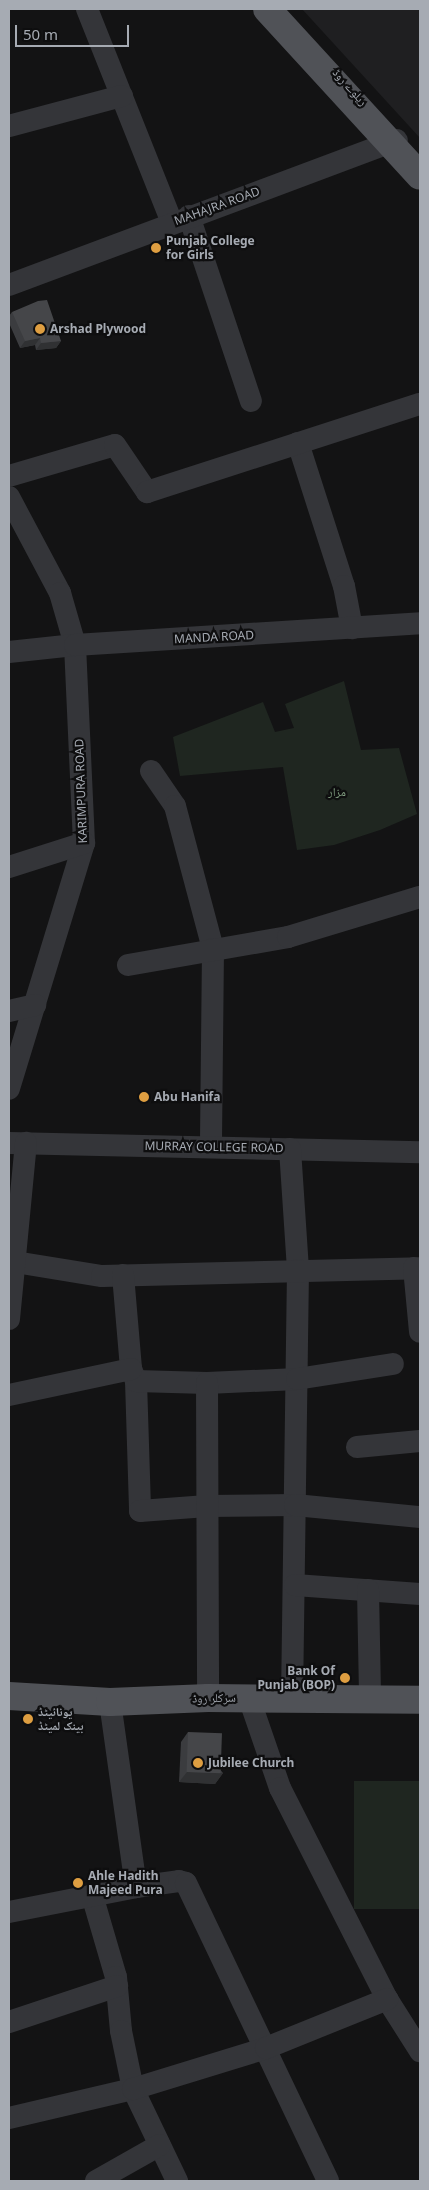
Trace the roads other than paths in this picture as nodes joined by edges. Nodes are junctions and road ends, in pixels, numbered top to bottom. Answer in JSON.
{"nodes":[{"id":1,"x":87,"y":9,"type":"edge"},
{"id":2,"x":268,"y":9,"type":"edge"},
{"id":3,"x":280,"y":9,"type":"edge"},
{"id":4,"x":122,"y":96,"type":"junction"},
{"id":5,"x":9,"y":126,"type":"edge"},
{"id":6,"x":394,"y":141,"type":"junction"},
{"id":7,"x":420,"y":164,"type":"edge"},
{"id":8,"x":420,"y":176,"type":"edge"},
{"id":9,"x":180,"y":219,"type":"junction"},
{"id":10,"x":9,"y":285,"type":"edge"},
{"id":11,"x":251,"y":401,"type":"dead end"},
{"id":12,"x":420,"y":404,"type":"edge"},
{"id":13,"x":298,"y":443,"type":"junction"},
{"id":14,"x":9,"y":476,"type":"edge"},
{"id":15,"x":9,"y":497,"type":"edge"},
{"id":16,"x":420,"y":623,"type":"edge"},
{"id":17,"x":352,"y":628,"type":"junction"},
{"id":18,"x":75,"y":645,"type":"junction"},
{"id":19,"x":9,"y":652,"type":"edge"},
{"id":20,"x":151,"y":771,"type":"dead end"},
{"id":21,"x":84,"y":842,"type":"junction"},
{"id":22,"x":9,"y":867,"type":"edge"},
{"id":23,"x":420,"y":897,"type":"edge"},
{"id":24,"x":213,"y":949,"type":"junction"},
{"id":25,"x":128,"y":965,"type":"dead end"},
{"id":26,"x":35,"y":1005,"type":"junction"},
{"id":27,"x":9,"y":1011,"type":"edge"},
{"id":28,"x":9,"y":1089,"type":"edge"},
{"id":29,"x":17,"y":1143,"type":"edge"},
{"id":30,"x":211,"y":1147,"type":"junction"},
{"id":31,"x":290,"y":1149,"type":"junction"},
{"id":32,"x":420,"y":1152,"type":"edge"},
{"id":33,"x":11,"y":1262,"type":"edge"},
{"id":34,"x":417,"y":1268,"type":"edge"},
{"id":35,"x":298,"y":1270,"type":"junction"},
{"id":36,"x":123,"y":1275,"type":"junction"},
{"id":37,"x":9,"y":1319,"type":"edge"},
{"id":38,"x":420,"y":1332,"type":"edge"},
{"id":39,"x":393,"y":1364,"type":"dead end"},
{"id":40,"x":133,"y":1375,"type":"junction"},
{"id":41,"x":297,"y":1378,"type":"junction"},
{"id":42,"x":207,"y":1382,"type":"junction"},
{"id":43,"x":9,"y":1395,"type":"edge"},
{"id":44,"x":420,"y":1441,"type":"edge"},
{"id":45,"x":357,"y":1447,"type":"dead end"},
{"id":46,"x":295,"y":1505,"type":"junction"},
{"id":47,"x":207,"y":1506,"type":"junction"},
{"id":48,"x":420,"y":1517,"type":"edge"},
{"id":49,"x":295,"y":1585,"type":"junction"},
{"id":50,"x":368,"y":1590,"type":"junction"},
{"id":51,"x":420,"y":1594,"type":"edge"},
{"id":52,"x":9,"y":1696,"type":"edge"},
{"id":53,"x":208,"y":1698,"type":"junction"},
{"id":54,"x":249,"y":1698,"type":"junction"},
{"id":55,"x":292,"y":1698,"type":"junction"},
{"id":56,"x":370,"y":1699,"type":"junction"},
{"id":57,"x":420,"y":1700,"type":"edge"},
{"id":58,"x":110,"y":1702,"type":"junction"},
{"id":59,"x":136,"y":1887,"type":"junction"},
{"id":60,"x":92,"y":1895,"type":"junction"},
{"id":61,"x":9,"y":1912,"type":"edge"},
{"id":62,"x":118,"y":1986,"type":"junction"},
{"id":63,"x":387,"y":1999,"type":"junction"},
{"id":64,"x":9,"y":2022,"type":"edge"},
{"id":65,"x":266,"y":2048,"type":"junction"},
{"id":66,"x":420,"y":2051,"type":"edge"},
{"id":67,"x":133,"y":2089,"type":"junction"},
{"id":68,"x":9,"y":2118,"type":"edge"},
{"id":69,"x":160,"y":2145,"type":"junction"},
{"id":70,"x":96,"y":2181,"type":"edge"},
{"id":71,"x":177,"y":2181,"type":"edge"},
{"id":72,"x":328,"y":2181,"type":"edge"}],
"edges":[{"from":1,"to":4,"type":"street"},
{"from":2,"to":6,"type":"main road"},
{"from":3,"to":6,"type":"main road","name":"ریلوے روڈ"},
{"from":4,"to":5,"type":"street"},
{"from":4,"to":9,"type":"street"},
{"from":6,"to":7,"type":"main road","name":"ریلوے روڈ"},
{"from":6,"to":8,"type":"main road"},
{"from":6,"to":9,"type":"street","name":"MAHAJRA ROAD"},
{"from":9,"to":10,"type":"street","name":"MAHAJRA ROAD"},
{"from":9,"to":11,"type":"street"},
{"from":12,"to":13,"type":"street"},
{"from":13,"to":14,"type":"street"},
{"from":13,"to":17,"type":"street"},
{"from":15,"to":18,"type":"street","name":"KARIMPURA ROAD"},
{"from":16,"to":17,"type":"street","name":"MANDA ROAD"},
{"from":17,"to":18,"type":"street","name":"MANDA ROAD"},
{"from":18,"to":19,"type":"street","name":"MANDA ROAD"},
{"from":18,"to":21,"type":"street","name":"KARIMPURA ROAD"},
{"from":20,"to":24,"type":"street"},
{"from":21,"to":22,"type":"street"},
{"from":21,"to":26,"type":"street","name":"KARIMPURA ROAD"},
{"from":23,"to":24,"type":"street"},
{"from":24,"to":25,"type":"street"},
{"from":24,"to":30,"type":"street"},
{"from":26,"to":27,"type":"street"},
{"from":26,"to":28,"type":"street","name":"KARIMPURA ROAD"},
{"from":29,"to":30,"type":"street","name":"MURRAY COLLEGE ROAD"},
{"from":29,"to":33,"type":"street"},
{"from":30,"to":31,"type":"street","name":"MURRAY COLLEGE ROAD"},
{"from":31,"to":32,"type":"street","name":"MURRAY COLLEGE ROAD"},
{"from":31,"to":35,"type":"street"},
{"from":33,"to":36,"type":"street"},
{"from":33,"to":37,"type":"street"},
{"from":34,"to":35,"type":"street"},
{"from":34,"to":38,"type":"street"},
{"from":35,"to":36,"type":"street"},
{"from":35,"to":41,"type":"street"},
{"from":36,"to":40,"type":"street"},
{"from":39,"to":41,"type":"street"},
{"from":40,"to":42,"type":"street"},
{"from":40,"to":43,"type":"street"},
{"from":40,"to":47,"type":"street"},
{"from":41,"to":42,"type":"street"},
{"from":41,"to":46,"type":"street"},
{"from":42,"to":47,"type":"street"},
{"from":44,"to":45,"type":"street"},
{"from":46,"to":47,"type":"street"},
{"from":46,"to":48,"type":"street"},
{"from":46,"to":49,"type":"street"},
{"from":47,"to":53,"type":"street"},
{"from":49,"to":50,"type":"street"},
{"from":49,"to":55,"type":"street"},
{"from":50,"to":51,"type":"street"},
{"from":50,"to":56,"type":"street"},
{"from":52,"to":58,"type":"main road","name":"سرکلر روڈ"},
{"from":53,"to":54,"type":"main road","name":"سرکلر روڈ"},
{"from":53,"to":58,"type":"main road","name":"سرکلر روڈ"},
{"from":54,"to":55,"type":"main road","name":"سرکلر روڈ"},
{"from":54,"to":63,"type":"street"},
{"from":55,"to":56,"type":"main road","name":"سرکلر روڈ"},
{"from":56,"to":57,"type":"main road","name":"سرکلر روڈ"},
{"from":58,"to":59,"type":"street"},
{"from":59,"to":60,"type":"street"},
{"from":59,"to":65,"type":"street"},
{"from":60,"to":61,"type":"street"},
{"from":60,"to":62,"type":"street"},
{"from":62,"to":64,"type":"street"},
{"from":62,"to":67,"type":"street"},
{"from":63,"to":65,"type":"street"},
{"from":63,"to":66,"type":"street"},
{"from":65,"to":67,"type":"street"},
{"from":65,"to":72,"type":"street"},
{"from":67,"to":68,"type":"street"},
{"from":67,"to":69,"type":"street"},
{"from":69,"to":70,"type":"street"},
{"from":69,"to":71,"type":"street"}]}
